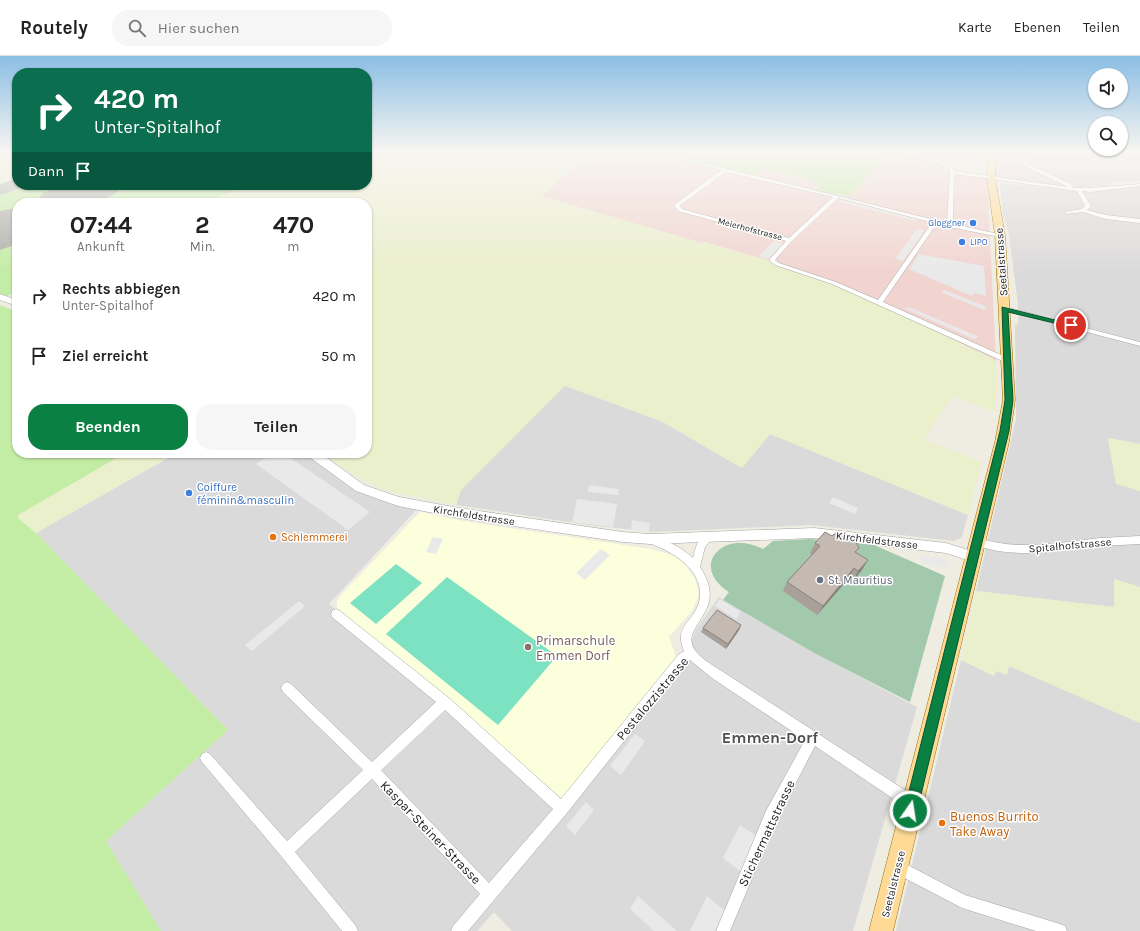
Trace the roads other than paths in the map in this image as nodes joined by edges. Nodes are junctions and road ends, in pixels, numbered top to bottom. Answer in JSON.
{"nodes":[{"id":1,"x":695,"y":192,"type":"edge"},
{"id":2,"x":815,"y":192,"type":"edge"},
{"id":3,"x":951,"y":192,"type":"edge"},
{"id":4,"x":993,"y":192,"type":"edge"},
{"id":5,"x":1080,"y":192,"type":"edge"},
{"id":6,"x":836,"y":197,"type":"junction"},
{"id":7,"x":1083,"y":210,"type":"junction"},
{"id":8,"x":1067,"y":213,"type":"dead end"},
{"id":9,"x":1140,"y":221,"type":"edge"},
{"id":10,"x":938,"y":223,"type":"junction"},
{"id":11,"x":950,"y":226,"type":"junction"},
{"id":12,"x":1000,"y":235,"type":"junction"},
{"id":13,"x":790,"y":240,"type":"junction"},
{"id":14,"x":0,"y":297,"type":"edge"},
{"id":15,"x":12,"y":301,"type":"edge"},
{"id":16,"x":879,"y":303,"type":"junction"},
{"id":17,"x":1005,"y":309,"type":"junction"},
{"id":18,"x":1140,"y":344,"type":"edge"},
{"id":19,"x":1007,"y":361,"type":"junction"},
{"id":20,"x":319,"y":458,"type":"edge"},
{"id":21,"x":708,"y":537,"type":"junction"},
{"id":22,"x":650,"y":539,"type":"junction"},
{"id":23,"x":1140,"y":540,"type":"edge"},
{"id":24,"x":975,"y":549,"type":"junction"},
{"id":25,"x":696,"y":567,"type":"junction"},
{"id":26,"x":336,"y":614,"type":"dead end"},
{"id":27,"x":691,"y":653,"type":"junction"},
{"id":28,"x":288,"y":688,"type":"dead end"},
{"id":29,"x":445,"y":702,"type":"junction"},
{"id":30,"x":813,"y":737,"type":"junction"},
{"id":31,"x":206,"y":758,"type":"dead end"},
{"id":32,"x":372,"y":770,"type":"junction"},
{"id":33,"x":912,"y":803,"type":"junction"},
{"id":34,"x":562,"y":808,"type":"junction"},
{"id":35,"x":286,"y":852,"type":"junction"},
{"id":36,"x":898,"y":867,"type":"junction"},
{"id":37,"x":490,"y":894,"type":"junction"},
{"id":38,"x":351,"y":931,"type":"edge"},
{"id":39,"x":458,"y":931,"type":"edge"},
{"id":40,"x":723,"y":931,"type":"edge"},
{"id":41,"x":881,"y":931,"type":"edge"},
{"id":42,"x":1060,"y":931,"type":"edge"}],
"edges":[{"from":1,"to":13,"type":"street","name":"Meierhofstrasse"},
{"from":2,"to":6,"type":"street"},
{"from":3,"to":11,"type":"street"},
{"from":4,"to":12,"type":"main road","name":"Seetalstrasse"},
{"from":5,"to":7,"type":"street"},
{"from":6,"to":10,"type":"street"},
{"from":6,"to":13,"type":"street","name":"Meierhofstrasse"},
{"from":7,"to":8,"type":"street"},
{"from":7,"to":9,"type":"street"},
{"from":10,"to":11,"type":"street"},
{"from":10,"to":16,"type":"street"},
{"from":11,"to":12,"type":"street"},
{"from":12,"to":17,"type":"main road","name":"Seetalstrasse"},
{"from":13,"to":16,"type":"street","name":"Meierhofstrasse"},
{"from":14,"to":15,"type":"street"},
{"from":16,"to":19,"type":"street","name":"Meierhofstrasse"},
{"from":17,"to":18,"type":"street"},
{"from":17,"to":19,"type":"main road","name":"Seetalstrasse"},
{"from":19,"to":24,"type":"main road","name":"Seetalstrasse"},
{"from":20,"to":22,"type":"street","name":"Kirchfeldstrasse"},
{"from":21,"to":22,"type":"street","name":"Kirchfeldstrasse"},
{"from":21,"to":24,"type":"street","name":"Kirchfeldstrasse"},
{"from":21,"to":25,"type":"street"},
{"from":22,"to":25,"type":"street","name":"Kirchfeldstrasse"},
{"from":23,"to":24,"type":"street","name":"Spitalhofstrasse"},
{"from":24,"to":33,"type":"main road","name":"Seetalstrasse"},
{"from":25,"to":27,"type":"street","name":"Kirchfeldstrasse"},
{"from":26,"to":29,"type":"street"},
{"from":27,"to":30,"type":"street","name":"Pestalozzistrasse"},
{"from":27,"to":34,"type":"street","name":"Pestalozzistrasse"},
{"from":28,"to":32,"type":"street","name":"Kaspar-Steiner-Strasse"},
{"from":29,"to":32,"type":"street","name":"Kaspar-Steiner-Strasse"},
{"from":29,"to":34,"type":"street"},
{"from":30,"to":33,"type":"street","name":"Pestalozzistrasse"},
{"from":30,"to":40,"type":"street","name":"Stichermattstrasse"},
{"from":31,"to":35,"type":"street"},
{"from":32,"to":35,"type":"street","name":"Kaspar-Steiner-Strasse"},
{"from":32,"to":37,"type":"street","name":"Kaspar-Steiner-Strasse"},
{"from":33,"to":36,"type":"main road","name":"Seetalstrasse"},
{"from":34,"to":37,"type":"street","name":"Pestalozzistrasse"},
{"from":35,"to":38,"type":"street"},
{"from":36,"to":41,"type":"main road","name":"Seetalstrasse"},
{"from":36,"to":42,"type":"street"},
{"from":37,"to":39,"type":"street","name":"Pestalozzistrasse"}]}
